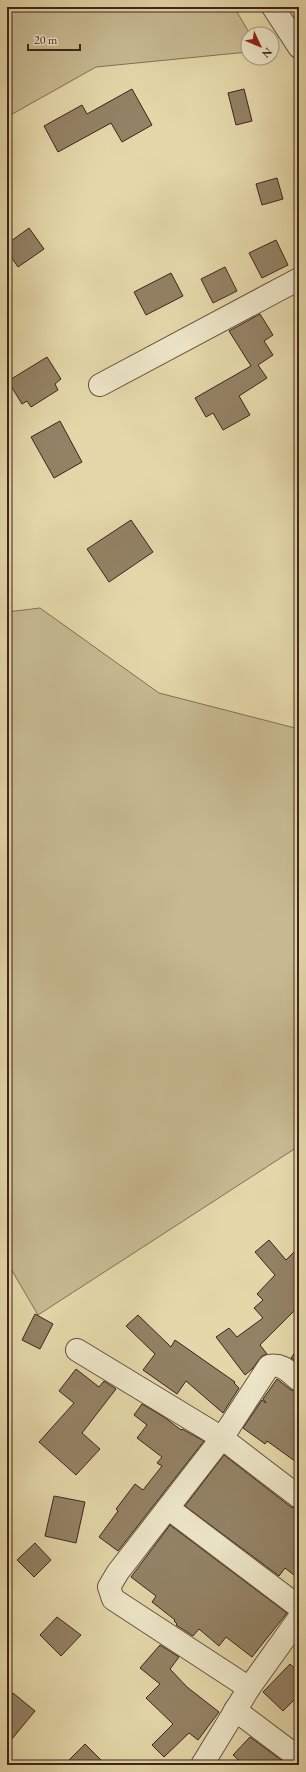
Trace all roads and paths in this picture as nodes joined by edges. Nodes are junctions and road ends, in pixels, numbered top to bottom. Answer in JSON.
{"nodes":[{"id":1,"x":273,"y":7,"type":"edge"},
{"id":2,"x":299,"y":47,"type":"edge"},
{"id":3,"x":299,"y":279,"type":"edge"},
{"id":4,"x":100,"y":385,"type":"dead end"},
{"id":5,"x":77,"y":1350,"type":"dead end"},
{"id":6,"x":299,"y":1380,"type":"edge"},
{"id":7,"x":222,"y":1438,"type":"junction"},
{"id":8,"x":299,"y":1497,"type":"edge"},
{"id":9,"x":168,"y":1508,"type":"junction"},
{"id":10,"x":299,"y":1607,"type":"edge"},
{"id":11,"x":299,"y":1618,"type":"edge"},
{"id":12,"x":249,"y":1688,"type":"junction"},
{"id":13,"x":235,"y":1710,"type":"junction"},
{"id":14,"x":299,"y":1758,"type":"edge"},
{"id":15,"x":202,"y":1765,"type":"edge"}],
"edges":[{"from":1,"to":2,"type":"street"},
{"from":3,"to":4,"type":"street"},
{"from":5,"to":7,"type":"street"},
{"from":6,"to":7,"type":"street"},
{"from":7,"to":8,"type":"street"},
{"from":7,"to":9,"type":"street"},
{"from":9,"to":10,"type":"street"},
{"from":9,"to":12,"type":"street"},
{"from":11,"to":12,"type":"street"},
{"from":12,"to":13,"type":"street"},
{"from":13,"to":14,"type":"street"},
{"from":13,"to":15,"type":"street"}]}
